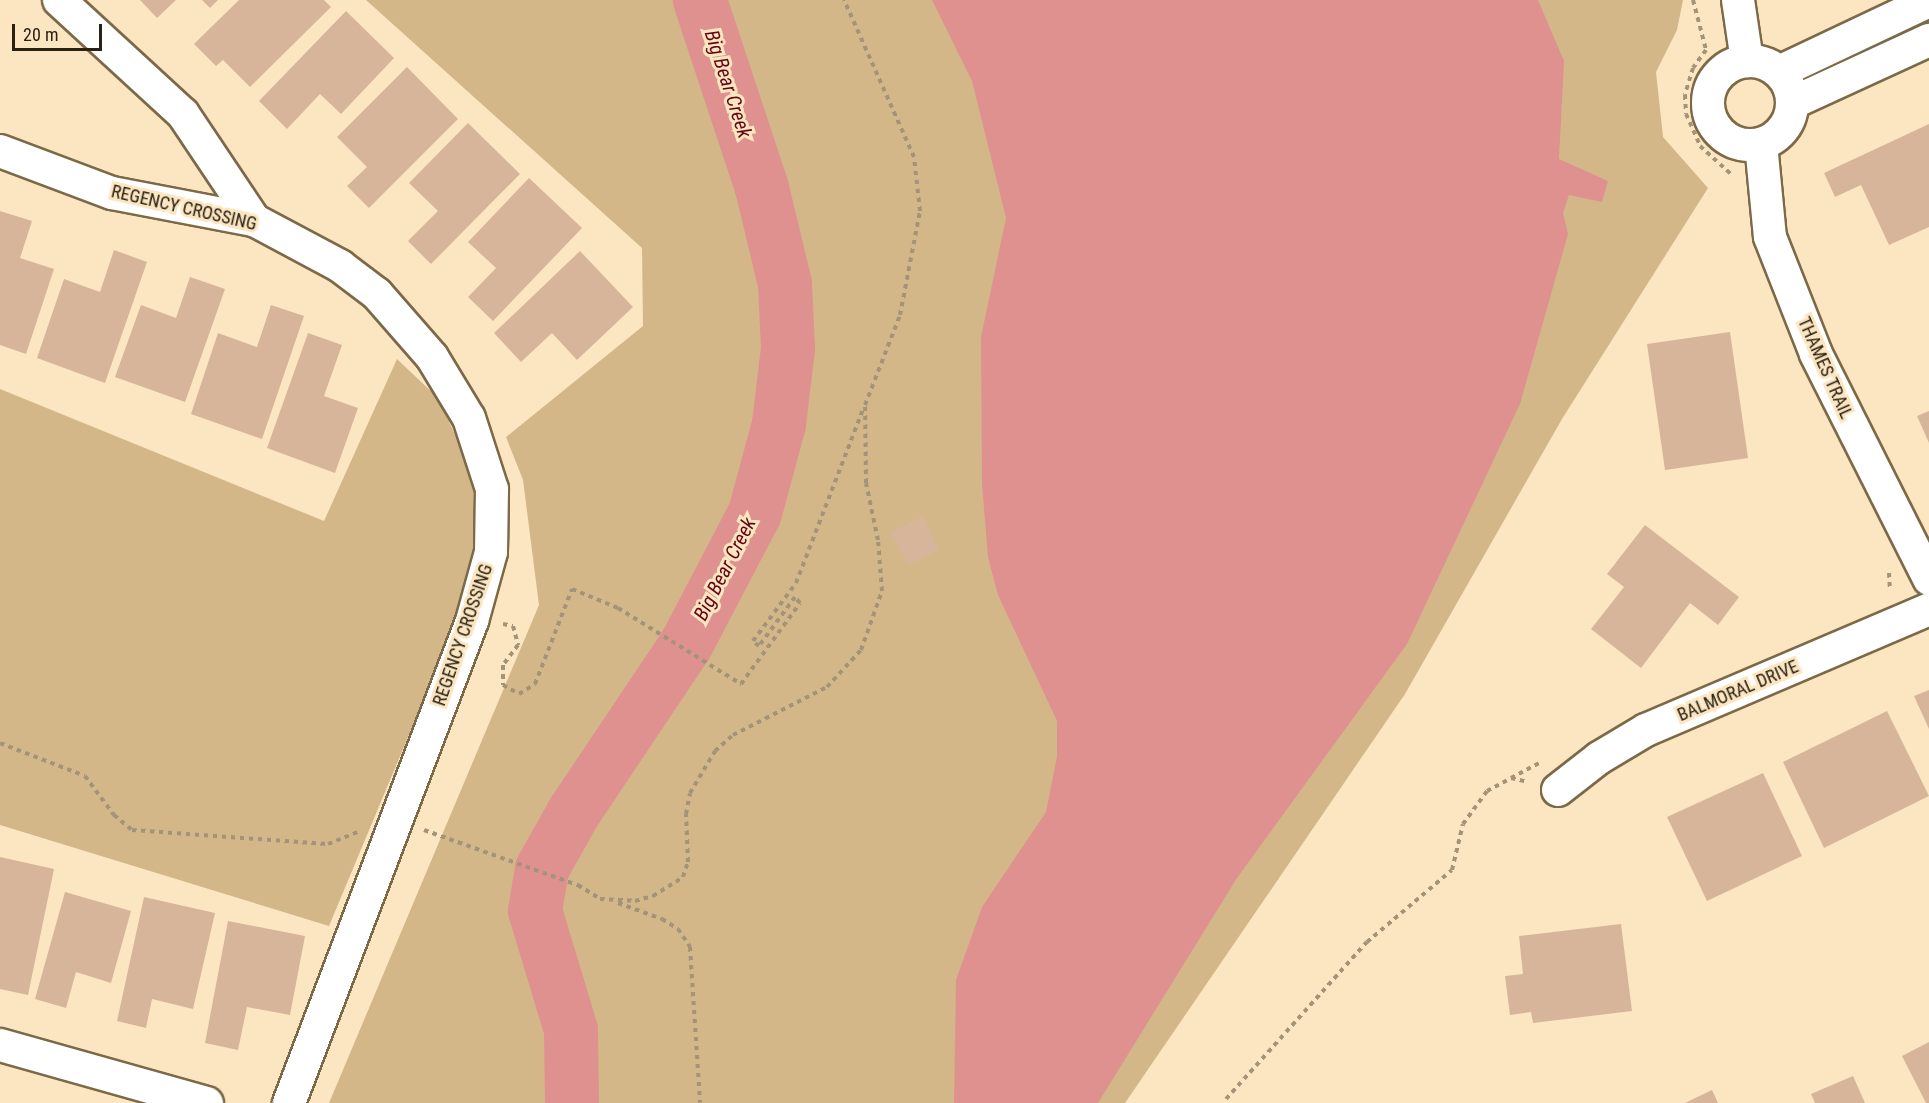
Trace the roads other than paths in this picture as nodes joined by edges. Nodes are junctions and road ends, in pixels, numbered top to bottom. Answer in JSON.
{"nodes":[{"id":1,"x":59,"y":0,"type":"edge"},
{"id":2,"x":1738,"y":0,"type":"edge"},
{"id":3,"x":1929,"y":1,"type":"edge"},
{"id":4,"x":1929,"y":40,"type":"edge"},
{"id":5,"x":1747,"y":61,"type":"junction"},
{"id":6,"x":1779,"y":72,"type":"junction"},
{"id":7,"x":1792,"y":103,"type":"junction"},
{"id":8,"x":1761,"y":144,"type":"junction"},
{"id":9,"x":0,"y":151,"type":"edge"},
{"id":10,"x":254,"y":220,"type":"junction"},
{"id":11,"x":1929,"y":579,"type":"edge"},
{"id":12,"x":1929,"y":609,"type":"edge"},
{"id":13,"x":1558,"y":790,"type":"road end"},
{"id":14,"x":0,"y":1045,"type":"edge"},
{"id":15,"x":207,"y":1103,"type":"edge"},
{"id":16,"x":289,"y":1103,"type":"edge"}],
"edges":[{"from":1,"to":10,"type":"street"},
{"from":2,"to":5,"type":"street"},
{"from":3,"to":6,"type":"street"},
{"from":4,"to":7,"type":"street"},
{"from":5,"to":6,"type":"street"},
{"from":5,"to":8,"type":"street"},
{"from":6,"to":7,"type":"street"},
{"from":7,"to":8,"type":"street"},
{"from":8,"to":11,"type":"street","name":"THAMES TRAIL"},
{"from":9,"to":10,"type":"street","name":"REGENCY CROSSING"},
{"from":10,"to":16,"type":"street","name":"REGENCY CROSSING"},
{"from":12,"to":13,"type":"street","name":"BALMORAL DRIVE"},
{"from":14,"to":15,"type":"street"}]}
